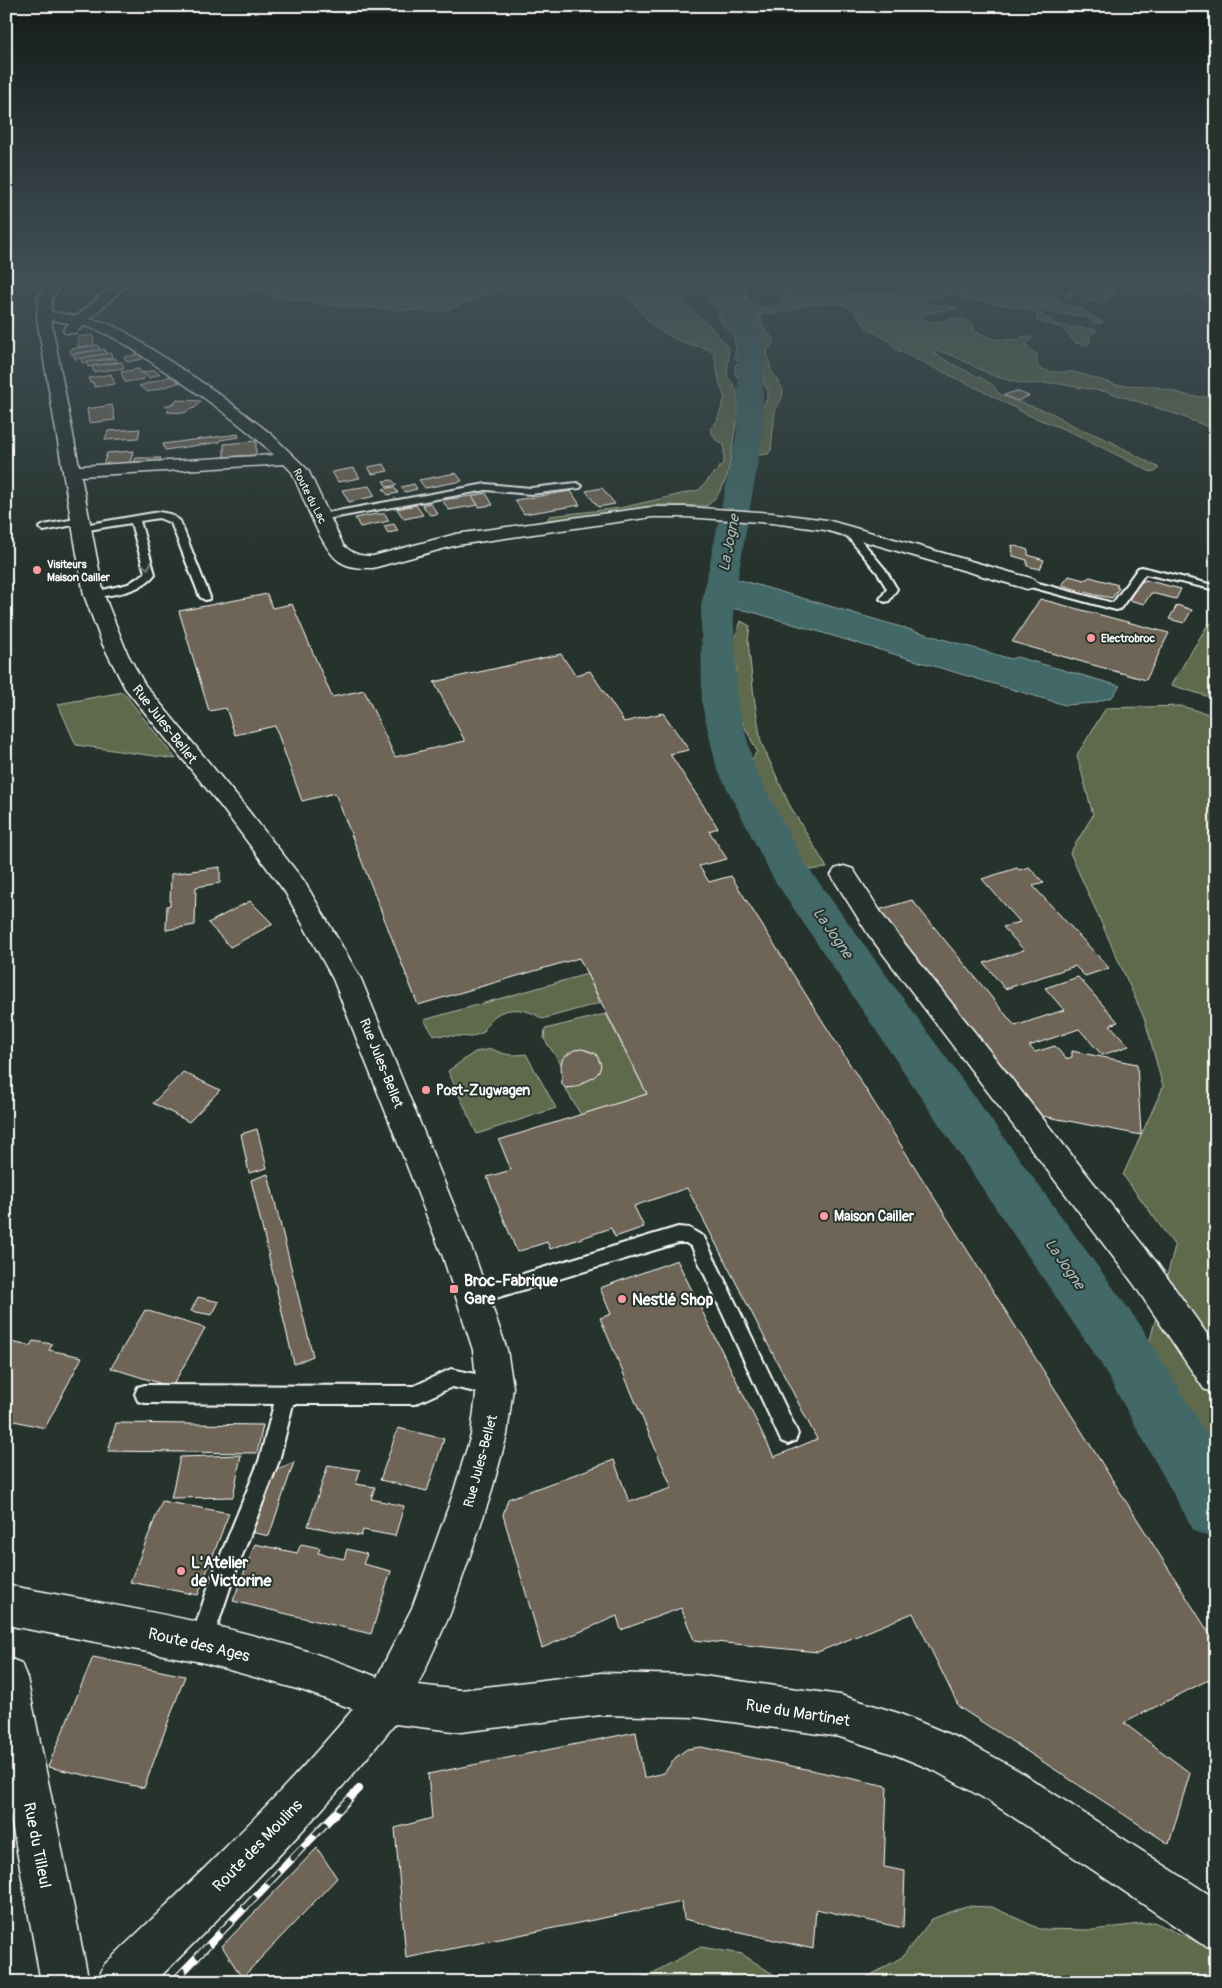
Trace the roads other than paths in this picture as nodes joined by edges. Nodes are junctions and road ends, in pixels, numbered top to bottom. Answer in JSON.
{"nodes":[{"id":1,"x":54,"y":373,"type":"edge"},
{"id":2,"x":178,"y":373,"type":"edge"},
{"id":3,"x":289,"y":459,"type":"junction"},
{"id":4,"x":72,"y":471,"type":"junction"},
{"id":5,"x":576,"y":486,"type":"dead end"},
{"id":6,"x":321,"y":517,"type":"junction"},
{"id":7,"x":135,"y":519,"type":"junction"},
{"id":8,"x":81,"y":525,"type":"junction"},
{"id":9,"x":44,"y":528,"type":"dead end"},
{"id":10,"x":848,"y":531,"type":"junction"},
{"id":11,"x":1027,"y":583,"type":"joint"},
{"id":12,"x":1216,"y":587,"type":"edge"},
{"id":13,"x":94,"y":595,"type":"junction"},
{"id":14,"x":205,"y":597,"type":"dead end"},
{"id":15,"x":885,"y":599,"type":"dead end"},
{"id":16,"x":844,"y":875,"type":"dead end"},
{"id":17,"x":473,"y":1297,"type":"junction"},
{"id":18,"x":1216,"y":1377,"type":"edge"},
{"id":19,"x":495,"y":1387,"type":"junction"},
{"id":20,"x":145,"y":1394,"type":"dead end"},
{"id":21,"x":286,"y":1395,"type":"junction"},
{"id":22,"x":788,"y":1434,"type":"dead end"},
{"id":23,"x":6,"y":1605,"type":"edge"},
{"id":24,"x":201,"y":1642,"type":"junction"},
{"id":25,"x":6,"y":1678,"type":"edge"},
{"id":26,"x":386,"y":1702,"type":"junction"},
{"id":27,"x":1216,"y":1927,"type":"edge"},
{"id":28,"x":65,"y":1982,"type":"edge"},
{"id":29,"x":121,"y":1982,"type":"edge"}],
"edges":[{"from":1,"to":4,"type":"street","name":"Rue Jules-Bellet"},
{"from":2,"to":3,"type":"street","name":"Route du Lac"},
{"from":3,"to":4,"type":"street"},
{"from":3,"to":6,"type":"street","name":"Route du Lac"},
{"from":4,"to":8,"type":"street","name":"Rue Jules-Bellet"},
{"from":5,"to":6,"type":"lane"},
{"from":6,"to":10,"type":"street","name":"Route du Lac"},
{"from":7,"to":8,"type":"lane"},
{"from":7,"to":13,"type":"lane","one_way":true},
{"from":7,"to":14,"type":"lane"},
{"from":8,"to":9,"type":"lane"},
{"from":8,"to":13,"type":"street","name":"Rue Jules-Bellet"},
{"from":10,"to":11,"type":"street"},
{"from":10,"to":15,"type":"lane"},
{"from":11,"to":12,"type":"lane"},
{"from":13,"to":17,"type":"street","name":"Rue Jules-Bellet"},
{"from":16,"to":18,"type":"street"},
{"from":17,"to":19,"type":"street","name":"Rue Jules-Bellet"},
{"from":17,"to":22,"type":"lane"},
{"from":19,"to":21,"type":"lane"},
{"from":19,"to":26,"type":"street","name":"Rue Jules-Bellet"},
{"from":20,"to":21,"type":"lane"},
{"from":21,"to":24,"type":"lane"},
{"from":23,"to":24,"type":"street","name":"Route des Ages"},
{"from":24,"to":26,"type":"street","name":"Route des Ages"},
{"from":25,"to":28,"type":"street","name":"Rue du Tilleul"},
{"from":26,"to":27,"type":"street","name":"Rue du Martinet"},
{"from":26,"to":29,"type":"street","name":"Route des Moulins"}]}
